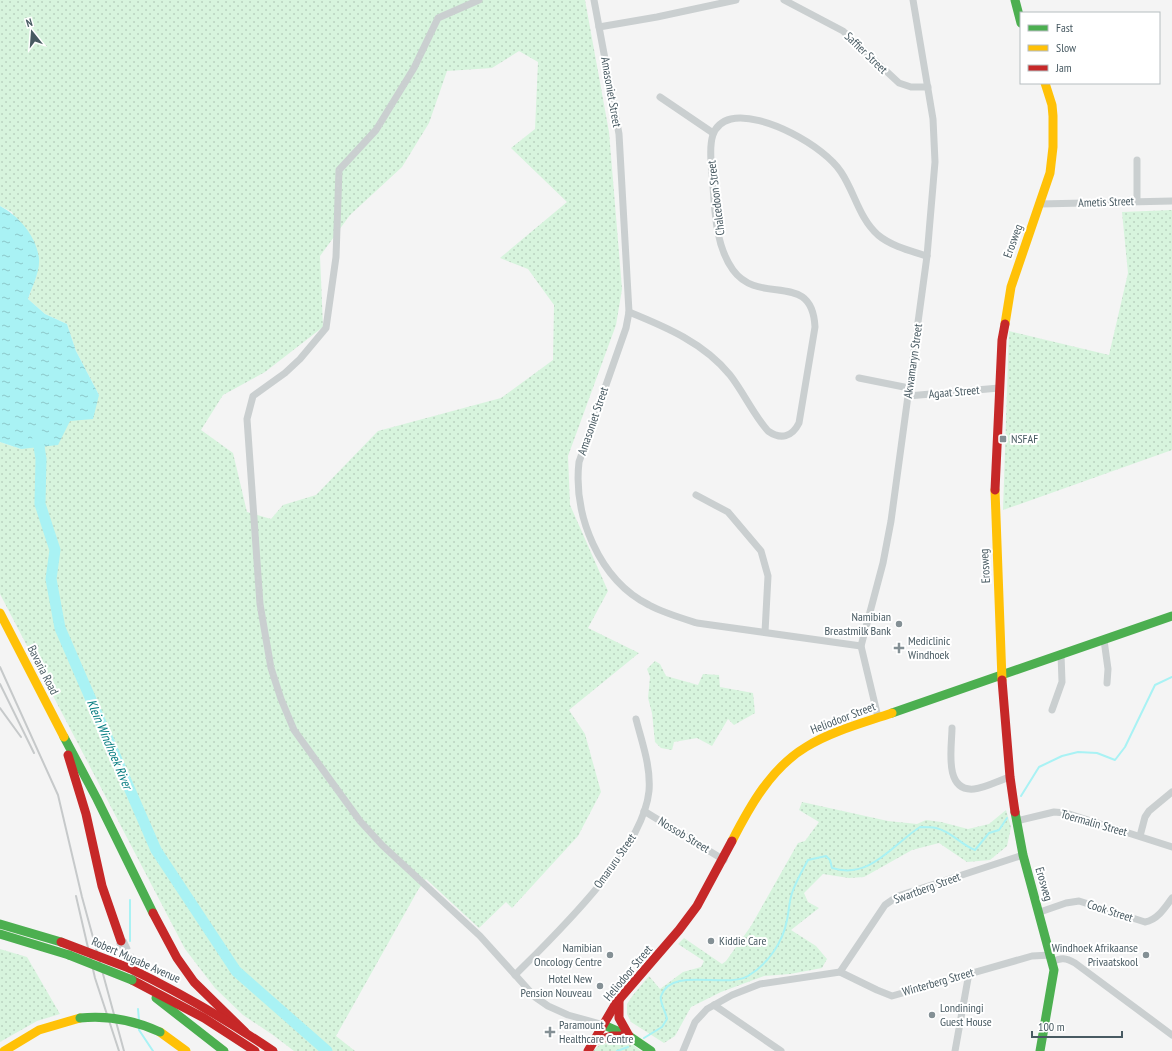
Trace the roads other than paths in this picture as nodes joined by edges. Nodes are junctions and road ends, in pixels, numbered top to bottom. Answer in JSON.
{"nodes":[{"id":1,"x":479,"y":0,"type":"edge"},
{"id":2,"x":594,"y":0,"type":"edge"},
{"id":3,"x":736,"y":0,"type":"edge"},
{"id":4,"x":784,"y":0,"type":"edge"},
{"id":5,"x":913,"y":0,"type":"edge"},
{"id":6,"x":1015,"y":0,"type":"edge"},
{"id":7,"x":1020,"y":19,"type":"edge"},
{"id":8,"x":599,"y":27,"type":"junction"},
{"id":9,"x":1045,"y":84,"type":"edge"},
{"id":10,"x":928,"y":87,"type":"junction"},
{"id":11,"x":660,"y":97,"type":"dead end"},
{"id":12,"x":713,"y":133,"type":"junction"},
{"id":13,"x":1137,"y":160,"type":"dead end"},
{"id":14,"x":1172,"y":201,"type":"edge"},
{"id":15,"x":1137,"y":202,"type":"junction"},
{"id":16,"x":1040,"y":204,"type":"junction"},
{"id":17,"x":927,"y":256,"type":"junction"},
{"id":18,"x":629,"y":312,"type":"junction"},
{"id":19,"x":859,"y":378,"type":"dead end"},
{"id":20,"x":909,"y":388,"type":"junction"},
{"id":21,"x":999,"y":388,"type":"junction"},
{"id":22,"x":908,"y":396,"type":"junction"},
{"id":23,"x":696,"y":495,"type":"dead end"},
{"id":24,"x":0,"y":614,"type":"edge"},
{"id":25,"x":1172,"y":616,"type":"edge"},
{"id":26,"x":765,"y":632,"type":"junction"},
{"id":27,"x":1104,"y":640,"type":"junction"},
{"id":28,"x":861,"y":646,"type":"junction"},
{"id":29,"x":1061,"y":654,"type":"junction"},
{"id":30,"x":1002,"y":674,"type":"junction"},
{"id":31,"x":1107,"y":683,"type":"dead end"},
{"id":32,"x":1052,"y":710,"type":"dead end"},
{"id":33,"x":878,"y":717,"type":"junction"},
{"id":34,"x":636,"y":719,"type":"dead end"},
{"id":35,"x":952,"y":728,"type":"dead end"},
{"id":36,"x":64,"y":737,"type":"junction"},
{"id":37,"x":1010,"y":777,"type":"junction"},
{"id":38,"x":1172,"y":792,"type":"edge"},
{"id":39,"x":644,"y":811,"type":"junction"},
{"id":40,"x":1016,"y":821,"type":"junction"},
{"id":41,"x":1140,"y":836,"type":"junction"},
{"id":42,"x":1172,"y":847,"type":"edge"},
{"id":43,"x":1023,"y":855,"type":"junction"},
{"id":44,"x":724,"y":860,"type":"junction"},
{"id":45,"x":1172,"y":898,"type":"edge"},
{"id":46,"x":1040,"y":912,"type":"junction"},
{"id":47,"x":0,"y":924,"type":"edge"},
{"id":48,"x":0,"y":934,"type":"edge"},
{"id":49,"x":121,"y":941,"type":"tunnel mouth"},
{"id":50,"x":1052,"y":959,"type":"junction"},
{"id":51,"x":840,"y":972,"type":"junction"},
{"id":52,"x":969,"y":973,"type":"junction"},
{"id":53,"x":515,"y":975,"type":"junction"},
{"id":54,"x":156,"y":998,"type":"dead end"},
{"id":55,"x":620,"y":998,"type":"junction"},
{"id":56,"x":714,"y":1006,"type":"junction"},
{"id":57,"x":604,"y":1025,"type":"junction"},
{"id":58,"x":244,"y":1032,"type":"junction"},
{"id":59,"x":1172,"y":1035,"type":"edge"},
{"id":60,"x":629,"y":1036,"type":"junction"},
{"id":61,"x":594,"y":1042,"type":"junction"},
{"id":62,"x":4,"y":1051,"type":"edge"},
{"id":63,"x":186,"y":1051,"type":"edge"},
{"id":64,"x":224,"y":1051,"type":"edge"},
{"id":65,"x":255,"y":1051,"type":"edge"},
{"id":66,"x":274,"y":1051,"type":"edge"},
{"id":67,"x":588,"y":1051,"type":"edge"},
{"id":68,"x":651,"y":1051,"type":"edge"},
{"id":69,"x":683,"y":1051,"type":"edge"},
{"id":70,"x":781,"y":1051,"type":"edge"},
{"id":71,"x":955,"y":1051,"type":"edge"},
{"id":72,"x":1040,"y":1051,"type":"edge"}],
"edges":[{"from":1,"to":53,"type":"street"},
{"from":2,"to":8,"type":"street","name":"Amasoniet Street"},
{"from":3,"to":8,"type":"street"},
{"from":4,"to":10,"type":"street","name":"Saffier Street"},
{"from":5,"to":10,"type":"street","name":"Akwamaryn Street"},
{"from":6,"to":7,"type":"street"},
{"from":8,"to":18,"type":"street","name":"Amasoniet Street"},
{"from":9,"to":16,"type":"street","name":"Erosweg"},
{"from":10,"to":17,"type":"street","name":"Akwamaryn Street"},
{"from":11,"to":12,"type":"street"},
{"from":12,"to":17,"type":"street"},
{"from":12,"to":18,"type":"street","name":"Chalcedoon Street"},
{"from":13,"to":15,"type":"street"},
{"from":14,"to":15,"type":"street","name":"Ametis Street"},
{"from":15,"to":16,"type":"street","name":"Ametis Street"},
{"from":16,"to":21,"type":"street","name":"Erosweg"},
{"from":17,"to":20,"type":"street","name":"Akwamaryn Street"},
{"from":18,"to":26,"type":"street","name":"Amasoniet Street"},
{"from":19,"to":20,"type":"street"},
{"from":20,"to":22,"type":"street","name":"Akwamaryn Street"},
{"from":21,"to":22,"type":"street","name":"Agaat Street"},
{"from":21,"to":30,"type":"street","name":"Erosweg"},
{"from":22,"to":28,"type":"street","name":"Akwamaryn Street"},
{"from":23,"to":26,"type":"street"},
{"from":24,"to":36,"type":"street","name":"Bavaria Road"},
{"from":25,"to":27,"type":"street","name":"Heliodoor Street"},
{"from":26,"to":28,"type":"street","name":"Amasoniet Street"},
{"from":27,"to":29,"type":"street","name":"Heliodoor Street"},
{"from":27,"to":31,"type":"street"},
{"from":28,"to":33,"type":"street","name":"Akwamaryn Street"},
{"from":29,"to":30,"type":"street","name":"Heliodoor Street"},
{"from":29,"to":32,"type":"street"},
{"from":30,"to":33,"type":"street","name":"Heliodoor Street"},
{"from":30,"to":37,"type":"street","name":"Erosweg"},
{"from":33,"to":44,"type":"street","name":"Heliodoor Street"},
{"from":34,"to":39,"type":"street","name":"Omaruru Street"},
{"from":35,"to":37,"type":"street"},
{"from":36,"to":49,"type":"street"},
{"from":36,"to":58,"type":"street"},
{"from":37,"to":40,"type":"street","name":"Erosweg"},
{"from":38,"to":41,"type":"street"},
{"from":39,"to":44,"type":"street","name":"Nossob Street"},
{"from":39,"to":53,"type":"street","name":"Omaruru Street"},
{"from":40,"to":41,"type":"street","name":"Toermalin Street"},
{"from":40,"to":43,"type":"street","name":"Erosweg"},
{"from":41,"to":42,"type":"street","name":"Toermalin Street"},
{"from":43,"to":46,"type":"street","name":"Erosweg"},
{"from":43,"to":51,"type":"street","name":"Swartberg Street"},
{"from":44,"to":55,"type":"street","name":"Heliodoor Street"},
{"from":45,"to":46,"type":"street","name":"Cook Street"},
{"from":46,"to":50,"type":"street","name":"Erosweg"},
{"from":47,"to":58,"type":"street","name":"Robert Mugabe Avenue","bridge":true},
{"from":48,"to":65,"type":"street","name":"Robert Mugabe Avenue","bridge":true},
{"from":50,"to":52,"type":"street","name":"Winterberg Street"},
{"from":50,"to":59,"type":"street","name":"Winterberg Street"},
{"from":50,"to":72,"type":"street","name":"Erosweg"},
{"from":51,"to":52,"type":"street","name":"Winterberg Street"},
{"from":51,"to":56,"type":"street"},
{"from":52,"to":71,"type":"street"},
{"from":53,"to":57,"type":"street"},
{"from":54,"to":64,"type":"street"},
{"from":55,"to":57,"type":"street","name":"Heliodoor Street"},
{"from":55,"to":60,"type":"street"},
{"from":56,"to":69,"type":"street"},
{"from":56,"to":70,"type":"street"},
{"from":57,"to":60,"type":"street"},
{"from":57,"to":61,"type":"street","name":"Heliodoor Street"},
{"from":58,"to":66,"type":"street","name":"Robert Mugabe Avenue"},
{"from":60,"to":61,"type":"street"},
{"from":60,"to":68,"type":"street"},
{"from":61,"to":67,"type":"street","name":"Heliodoor Street"},
{"from":62,"to":63,"type":"street","bridge":true}]}
